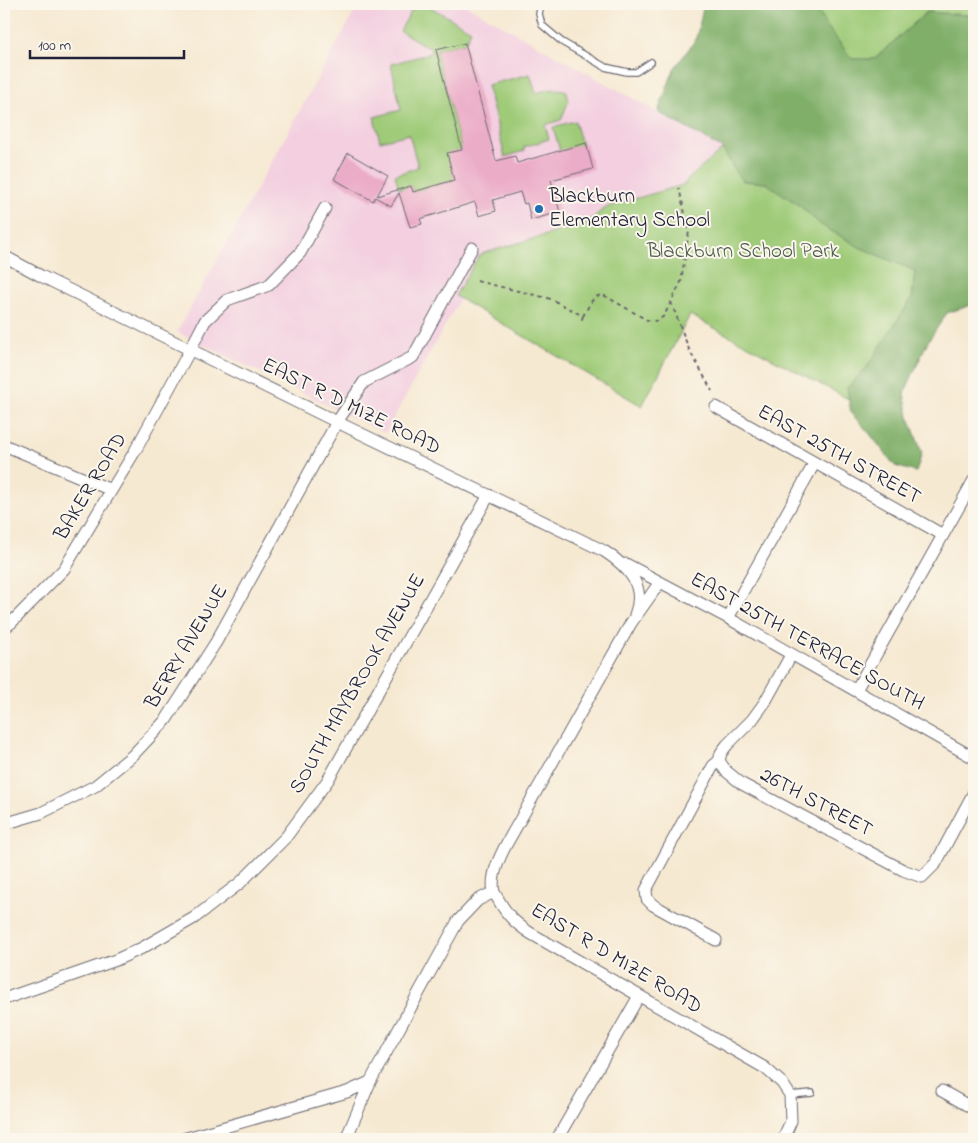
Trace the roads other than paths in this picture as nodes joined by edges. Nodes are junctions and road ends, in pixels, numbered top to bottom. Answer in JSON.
{"nodes":[{"id":1,"x":541,"y":4,"type":"edge"},
{"id":2,"x":651,"y":62,"type":"dead end"},
{"id":3,"x":325,"y":208,"type":"dead end"},
{"id":4,"x":472,"y":248,"type":"dead end"},
{"id":5,"x":4,"y":256,"type":"edge"},
{"id":6,"x":190,"y":350,"type":"junction"},
{"id":7,"x":716,"y":407,"type":"dead end"},
{"id":8,"x":337,"y":422,"type":"junction"},
{"id":9,"x":4,"y":445,"type":"edge"},
{"id":10,"x":814,"y":464,"type":"junction"},
{"id":11,"x":974,"y":480,"type":"edge"},
{"id":12,"x":111,"y":490,"type":"junction"},
{"id":13,"x":489,"y":495,"type":"junction"},
{"id":14,"x":943,"y":535,"type":"junction"},
{"id":15,"x":620,"y":561,"type":"junction"},
{"id":16,"x":660,"y":582,"type":"junction"},
{"id":17,"x":728,"y":618,"type":"junction"},
{"id":18,"x":632,"y":623,"type":"junction"},
{"id":19,"x":4,"y":628,"type":"edge"},
{"id":20,"x":791,"y":655,"type":"junction"},
{"id":21,"x":856,"y":690,"type":"junction"},
{"id":22,"x":974,"y":758,"type":"edge"},
{"id":23,"x":719,"y":761,"type":"junction"},
{"id":24,"x":974,"y":792,"type":"edge"},
{"id":25,"x":4,"y":824,"type":"edge"},
{"id":26,"x":494,"y":892,"type":"junction"},
{"id":27,"x":716,"y":940,"type":"dead end"},
{"id":28,"x":639,"y":996,"type":"junction"},
{"id":29,"x":4,"y":999,"type":"edge"},
{"id":30,"x":370,"y":1082,"type":"junction"},
{"id":31,"x":942,"y":1091,"type":"dead end"},
{"id":32,"x":812,"y":1093,"type":"dead end"},
{"id":33,"x":790,"y":1095,"type":"junction"},
{"id":34,"x":974,"y":1109,"type":"edge"},
{"id":35,"x":183,"y":1139,"type":"edge"},
{"id":36,"x":346,"y":1139,"type":"edge"},
{"id":37,"x":557,"y":1139,"type":"edge"},
{"id":38,"x":784,"y":1139,"type":"edge"}],
"edges":[{"from":1,"to":2,"type":"lane"},
{"from":3,"to":6,"type":"street","name":"BAKER ROAD"},
{"from":4,"to":8,"type":"street","name":"BERRY AVENUE"},
{"from":5,"to":6,"type":"street","name":"EAST R D MIZE ROAD"},
{"from":6,"to":8,"type":"street","name":"EAST R D MIZE ROAD"},
{"from":6,"to":12,"type":"street","name":"BAKER ROAD"},
{"from":7,"to":10,"type":"street","name":"EAST 25TH STREET"},
{"from":8,"to":13,"type":"street","name":"EAST R D MIZE ROAD"},
{"from":8,"to":25,"type":"street","name":"BERRY AVENUE"},
{"from":9,"to":12,"type":"street"},
{"from":10,"to":14,"type":"street","name":"EAST 25TH STREET"},
{"from":10,"to":17,"type":"street"},
{"from":11,"to":14,"type":"street"},
{"from":12,"to":19,"type":"street","name":"BAKER ROAD"},
{"from":13,"to":15,"type":"street","name":"EAST R D MIZE ROAD"},
{"from":13,"to":29,"type":"street","name":"SOUTH MAYBROOK AVENUE"},
{"from":14,"to":21,"type":"street"},
{"from":15,"to":16,"type":"street","name":"EAST 25TH TERRACE SOUTH"},
{"from":15,"to":18,"type":"street","name":"EAST R D MIZE ROAD"},
{"from":16,"to":17,"type":"street","name":"EAST 25TH TERRACE SOUTH"},
{"from":16,"to":18,"type":"street","name":"EAST R D MIZE ROAD"},
{"from":17,"to":20,"type":"street","name":"EAST 25TH TERRACE SOUTH"},
{"from":18,"to":26,"type":"street","name":"EAST R D MIZE ROAD"},
{"from":20,"to":21,"type":"street","name":"EAST 25TH TERRACE SOUTH"},
{"from":20,"to":23,"type":"street"},
{"from":21,"to":22,"type":"street","name":"EAST 25TH TERRACE SOUTH"},
{"from":23,"to":24,"type":"street","name":"26TH STREET"},
{"from":23,"to":27,"type":"street"},
{"from":26,"to":28,"type":"street","name":"EAST R D MIZE ROAD"},
{"from":26,"to":30,"type":"street"},
{"from":28,"to":33,"type":"street","name":"EAST R D MIZE ROAD"},
{"from":28,"to":37,"type":"street"},
{"from":30,"to":35,"type":"street"},
{"from":30,"to":36,"type":"street"},
{"from":31,"to":34,"type":"street"},
{"from":32,"to":33,"type":"lane"},
{"from":33,"to":38,"type":"street"}]}
